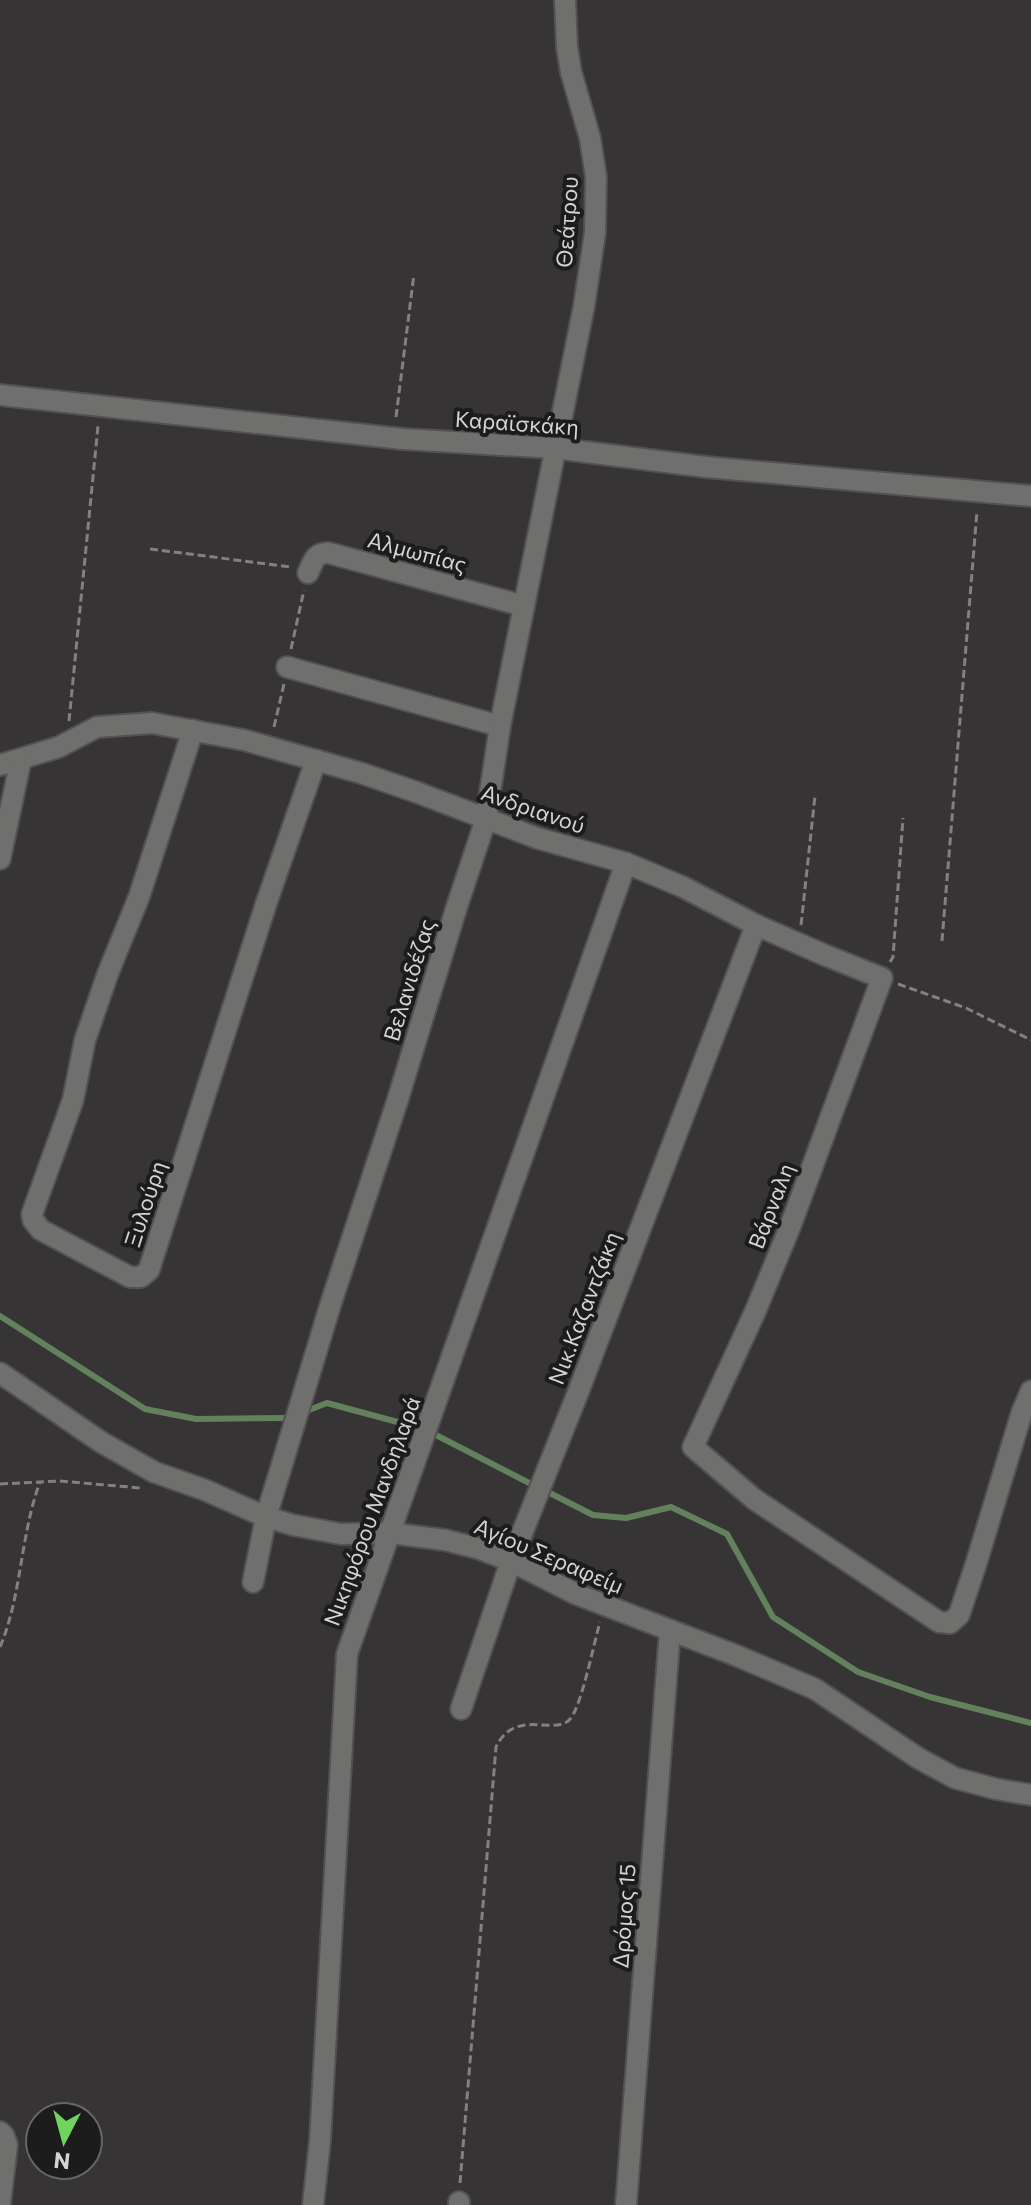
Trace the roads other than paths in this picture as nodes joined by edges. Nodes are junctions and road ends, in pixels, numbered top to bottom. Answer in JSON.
{"nodes":[{"id":1,"x":565,"y":0,"type":"edge"},
{"id":2,"x":0,"y":395,"type":"edge"},
{"id":3,"x":554,"y":448,"type":"junction"},
{"id":4,"x":1031,"y":496,"type":"edge"},
{"id":5,"x":308,"y":573,"type":"road end"},
{"id":6,"x":524,"y":606,"type":"junction"},
{"id":7,"x":287,"y":667,"type":"road end"},
{"id":8,"x":500,"y":726,"type":"junction"},
{"id":9,"x":193,"y":730,"type":"junction"},
{"id":10,"x":21,"y":759,"type":"junction"},
{"id":11,"x":316,"y":760,"type":"junction"},
{"id":12,"x":0,"y":765,"type":"edge"},
{"id":13,"x":486,"y":819,"type":"junction"},
{"id":14,"x":0,"y":859,"type":"edge"},
{"id":15,"x":626,"y":863,"type":"junction"},
{"id":16,"x":756,"y":925,"type":"junction"},
{"id":17,"x":882,"y":978,"type":"joint"},
{"id":18,"x":0,"y":1373,"type":"edge"},
{"id":19,"x":1031,"y":1391,"type":"edge"},
{"id":20,"x":266,"y":1517,"type":"junction"},
{"id":21,"x":390,"y":1533,"type":"junction"},
{"id":22,"x":511,"y":1561,"type":"junction"},
{"id":23,"x":253,"y":1582,"type":"dead end"},
{"id":24,"x":670,"y":1630,"type":"junction"},
{"id":25,"x":461,"y":1709,"type":"dead end"},
{"id":26,"x":1031,"y":1795,"type":"edge"},
{"id":27,"x":0,"y":2132,"type":"edge"},
{"id":28,"x":0,"y":2204,"type":"edge"},
{"id":29,"x":313,"y":2205,"type":"edge"},
{"id":30,"x":626,"y":2205,"type":"edge"}],
"edges":[{"from":1,"to":3,"type":"street","name":"Θεάτρου"},
{"from":2,"to":3,"type":"street","name":"Καραϊσκάκη"},
{"from":3,"to":4,"type":"street","name":"Καραϊσκάκη"},
{"from":3,"to":6,"type":"street","name":"Βελανιδέζας"},
{"from":5,"to":6,"type":"street","name":"Αλμωπίας"},
{"from":6,"to":8,"type":"street","name":"Βελανιδέζας"},
{"from":7,"to":8,"type":"street"},
{"from":8,"to":13,"type":"street","name":"Βελανιδέζας"},
{"from":9,"to":10,"type":"street","name":"Ανδριανού"},
{"from":9,"to":11,"type":"street","name":"Ανδριανού"},
{"from":9,"to":11,"type":"street","name":"Ξυλούρη"},
{"from":10,"to":12,"type":"street","name":"Ανδριανού"},
{"from":10,"to":14,"type":"street"},
{"from":11,"to":13,"type":"street","name":"Ανδριανού"},
{"from":13,"to":15,"type":"street","name":"Ανδριανού"},
{"from":13,"to":20,"type":"street","name":"Βελανιδέζας"},
{"from":15,"to":16,"type":"street","name":"Ανδριανού"},
{"from":15,"to":21,"type":"street","name":"Νικηφόρου Μανδηλαρά"},
{"from":16,"to":17,"type":"street","name":"Ανδριανού"},
{"from":16,"to":22,"type":"street","name":"Νικ.Καζαντζάκη"},
{"from":17,"to":19,"type":"street","name":"Βάρναλη"},
{"from":18,"to":20,"type":"street","name":"Αγίου Σεραφείμ"},
{"from":20,"to":21,"type":"street","name":"Αγίου Σεραφείμ"},
{"from":20,"to":23,"type":"street","name":"Βελανιδέζας"},
{"from":21,"to":22,"type":"street","name":"Αγίου Σεραφείμ"},
{"from":21,"to":29,"type":"street","name":"Νικηφόρου Μανδηλαρά"},
{"from":22,"to":24,"type":"street","name":"Αγίου Σεραφείμ"},
{"from":22,"to":25,"type":"street","name":"Νικ.Καζαντζάκη"},
{"from":24,"to":26,"type":"street","name":"Αγίου Σεραφείμ"},
{"from":24,"to":30,"type":"street","name":"Δρόμος 15"},
{"from":27,"to":28,"type":"street"}]}
